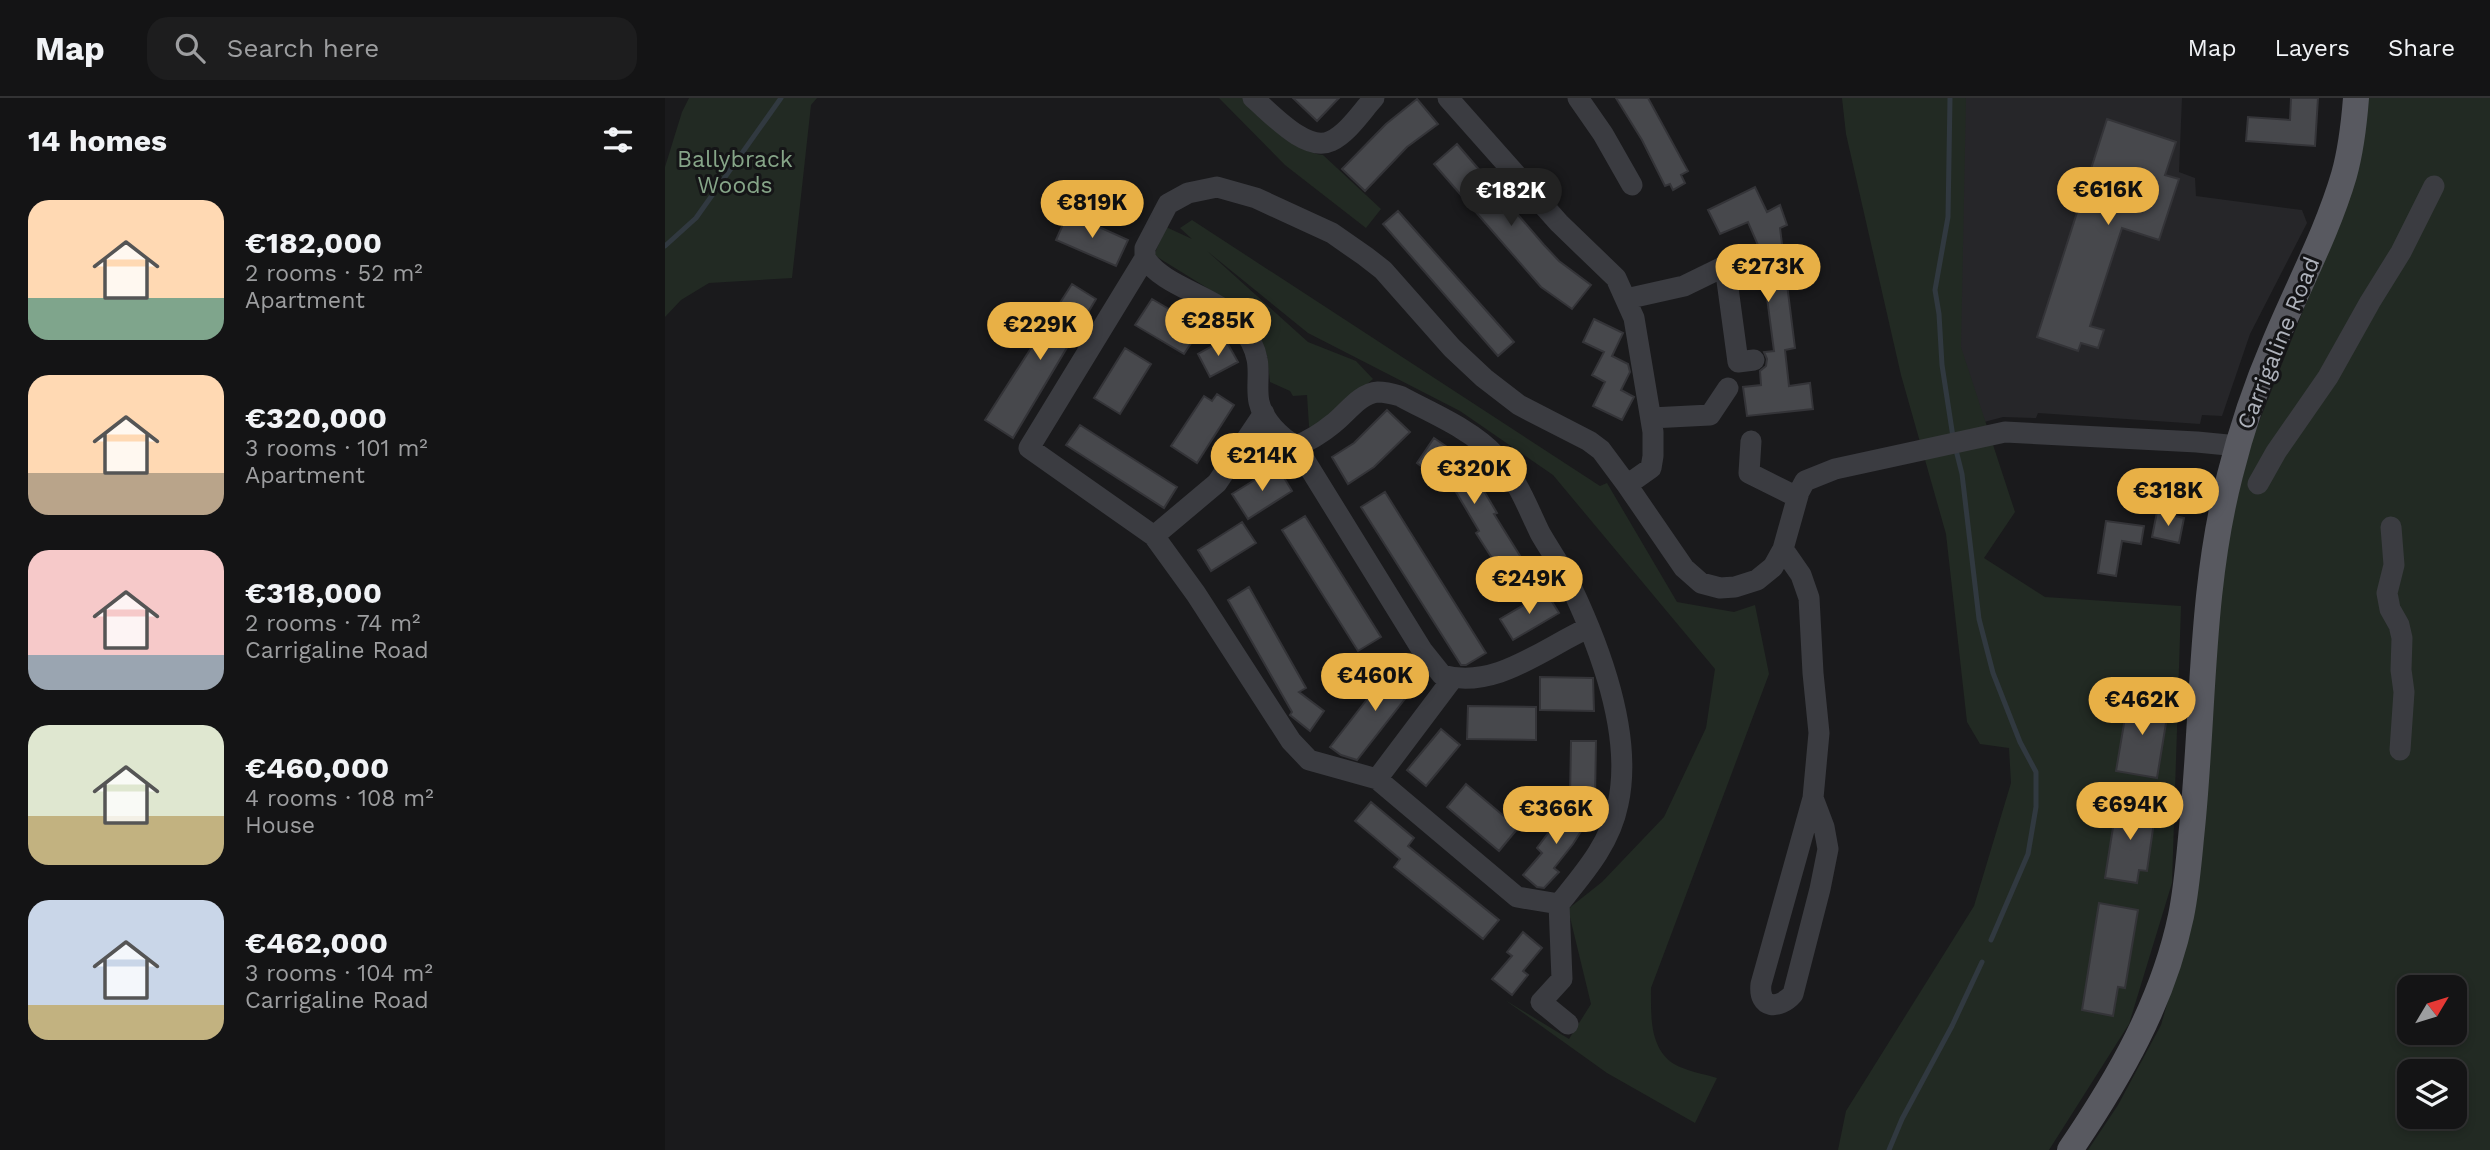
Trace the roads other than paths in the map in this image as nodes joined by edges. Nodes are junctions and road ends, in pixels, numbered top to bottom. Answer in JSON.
{"nodes":[{"id":1,"x":1253,"y":98,"type":"edge"},
{"id":2,"x":1374,"y":98,"type":"edge"},
{"id":3,"x":1448,"y":98,"type":"edge"},
{"id":4,"x":1578,"y":98,"type":"edge"},
{"id":5,"x":2356,"y":98,"type":"edge"},
{"id":6,"x":1632,"y":185,"type":"dead end"},
{"id":7,"x":2434,"y":186,"type":"dead end"},
{"id":8,"x":1145,"y":258,"type":"junction"},
{"id":9,"x":1626,"y":299,"type":"junction"},
{"id":10,"x":1738,"y":362,"type":"dead end"},
{"id":11,"x":1728,"y":388,"type":"dead end"},
{"id":12,"x":1264,"y":413,"type":"junction"},
{"id":13,"x":1651,"y":418,"type":"junction"},
{"id":14,"x":1751,"y":441,"type":"dead end"},
{"id":15,"x":1296,"y":446,"type":"junction"},
{"id":16,"x":2238,"y":446,"type":"junction"},
{"id":17,"x":2258,"y":484,"type":"dead end"},
{"id":18,"x":1627,"y":485,"type":"junction"},
{"id":19,"x":1797,"y":497,"type":"junction"},
{"id":20,"x":2391,"y":527,"type":"dead end"},
{"id":21,"x":1154,"y":536,"type":"junction"},
{"id":22,"x":1783,"y":549,"type":"junction"},
{"id":23,"x":1588,"y":628,"type":"junction"},
{"id":24,"x":1453,"y":678,"type":"junction"},
{"id":25,"x":2400,"y":750,"type":"dead end"},
{"id":26,"x":1377,"y":779,"type":"junction"},
{"id":27,"x":1813,"y":798,"type":"junction"},
{"id":28,"x":1559,"y":904,"type":"junction"},
{"id":29,"x":1568,"y":1024,"type":"dead end"},
{"id":30,"x":2070,"y":1150,"type":"edge"}],
"edges":[{"from":1,"to":2,"type":"street"},
{"from":3,"to":9,"type":"street"},
{"from":4,"to":6,"type":"street"},
{"from":5,"to":16,"type":"main road","name":"Carrigaline Road"},
{"from":7,"to":17,"type":"street"},
{"from":8,"to":12,"type":"street"},
{"from":8,"to":18,"type":"street"},
{"from":8,"to":21,"type":"street"},
{"from":9,"to":10,"type":"street"},
{"from":9,"to":13,"type":"street"},
{"from":11,"to":13,"type":"street"},
{"from":12,"to":15,"type":"street"},
{"from":12,"to":21,"type":"street"},
{"from":13,"to":18,"type":"street"},
{"from":14,"to":19,"type":"street"},
{"from":15,"to":23,"type":"street"},
{"from":15,"to":24,"type":"street"},
{"from":16,"to":19,"type":"street"},
{"from":16,"to":30,"type":"main road","name":"Carrigaline Road"},
{"from":18,"to":22,"type":"street"},
{"from":19,"to":22,"type":"street"},
{"from":20,"to":25,"type":"street"},
{"from":21,"to":26,"type":"street"},
{"from":22,"to":27,"type":"street"},
{"from":23,"to":24,"type":"street"},
{"from":23,"to":28,"type":"street"},
{"from":24,"to":26,"type":"street"},
{"from":26,"to":28,"type":"street"},
{"from":27,"to":27,"type":"street"},
{"from":28,"to":29,"type":"street"}]}
